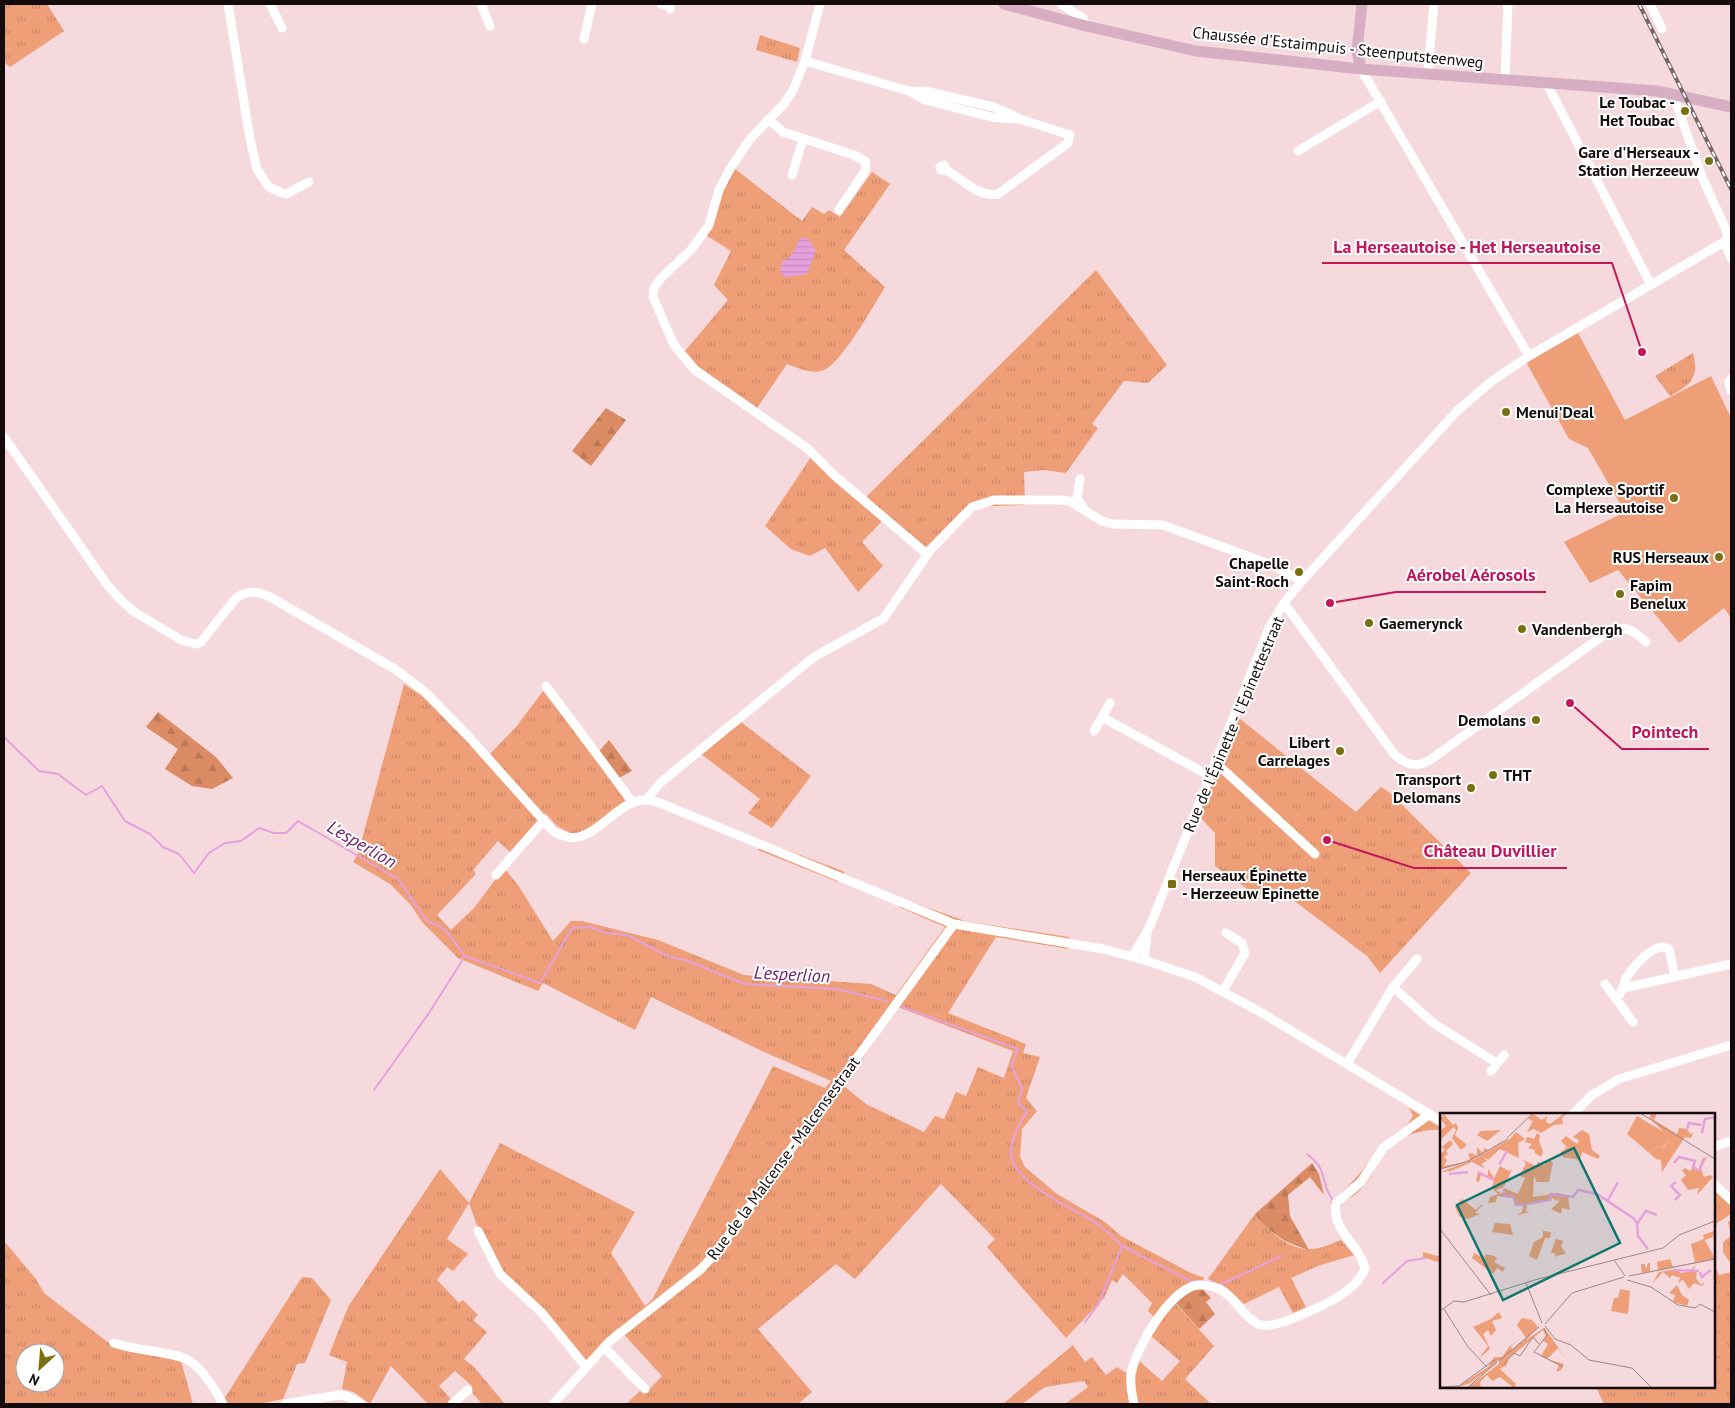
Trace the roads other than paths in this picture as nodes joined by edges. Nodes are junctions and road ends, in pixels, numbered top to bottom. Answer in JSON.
{"nodes":[{"id":1,"x":228,"y":4,"type":"edge"},
{"id":2,"x":270,"y":4,"type":"edge"},
{"id":3,"x":481,"y":4,"type":"edge"},
{"id":4,"x":592,"y":4,"type":"edge"},
{"id":5,"x":661,"y":4,"type":"edge"},
{"id":6,"x":820,"y":4,"type":"edge"},
{"id":7,"x":1004,"y":4,"type":"edge"},
{"id":8,"x":1061,"y":4,"type":"edge"},
{"id":9,"x":1362,"y":4,"type":"edge"},
{"id":10,"x":1434,"y":4,"type":"edge"},
{"id":11,"x":1508,"y":4,"type":"edge"},
{"id":12,"x":1650,"y":4,"type":"edge"},
{"id":13,"x":670,"y":9,"type":"dead end"},
{"id":14,"x":490,"y":26,"type":"dead end"},
{"id":15,"x":1086,"y":26,"type":"junction"},
{"id":16,"x":282,"y":28,"type":"dead end"},
{"id":17,"x":1662,"y":29,"type":"dead end"},
{"id":18,"x":584,"y":39,"type":"dead end"},
{"id":19,"x":805,"y":61,"type":"junction"},
{"id":20,"x":1361,"y":69,"type":"junction"},
{"id":21,"x":1428,"y":72,"type":"junction"},
{"id":22,"x":1505,"y":80,"type":"junction"},
{"id":23,"x":1546,"y":82,"type":"junction"},
{"id":24,"x":1674,"y":94,"type":"junction"},
{"id":25,"x":1381,"y":101,"type":"junction"},
{"id":26,"x":1731,"y":107,"type":"edge"},
{"id":27,"x":768,"y":119,"type":"junction"},
{"id":28,"x":803,"y":140,"type":"junction"},
{"id":29,"x":1298,"y":151,"type":"dead end"},
{"id":30,"x":946,"y":170,"type":"dead end"},
{"id":31,"x":792,"y":175,"type":"dead end"},
{"id":32,"x":309,"y":182,"type":"dead end"},
{"id":33,"x":839,"y":210,"type":"dead end"},
{"id":34,"x":1724,"y":242,"type":"junction"},
{"id":35,"x":1731,"y":258,"type":"edge"},
{"id":36,"x":1651,"y":285,"type":"junction"},
{"id":37,"x":1529,"y":356,"type":"junction"},
{"id":38,"x":1731,"y":379,"type":"edge"},
{"id":39,"x":1731,"y":391,"type":"edge"},
{"id":40,"x":4,"y":437,"type":"edge"},
{"id":41,"x":1080,"y":479,"type":"dead end"},
{"id":42,"x":1084,"y":509,"type":"junction"},
{"id":43,"x":927,"y":554,"type":"junction"},
{"id":44,"x":1302,"y":581,"type":"junction"},
{"id":45,"x":1284,"y":602,"type":"junction"},
{"id":46,"x":1646,"y":642,"type":"dead end"},
{"id":47,"x":546,"y":686,"type":"dead end"},
{"id":48,"x":1110,"y":703,"type":"dead end"},
{"id":49,"x":1102,"y":717,"type":"junction"},
{"id":50,"x":1094,"y":731,"type":"dead end"},
{"id":51,"x":1215,"y":762,"type":"junction"},
{"id":52,"x":1210,"y":776,"type":"junction"},
{"id":53,"x":646,"y":800,"type":"junction"},
{"id":54,"x":634,"y":803,"type":"junction"},
{"id":55,"x":544,"y":820,"type":"junction"},
{"id":56,"x":1315,"y":854,"type":"dead end"},
{"id":57,"x":496,"y":875,"type":"dead end"},
{"id":58,"x":954,"y":924,"type":"junction"},
{"id":59,"x":1227,"y":932,"type":"dead end"},
{"id":60,"x":1147,"y":934,"type":"junction"},
{"id":61,"x":1132,"y":956,"type":"junction"},
{"id":62,"x":1417,"y":959,"type":"dead end"},
{"id":63,"x":1144,"y":960,"type":"junction"},
{"id":64,"x":1731,"y":964,"type":"edge"},
{"id":65,"x":1675,"y":977,"type":"junction"},
{"id":66,"x":1605,"y":984,"type":"dead end"},
{"id":67,"x":1393,"y":987,"type":"junction"},
{"id":68,"x":1624,"y":988,"type":"junction"},
{"id":69,"x":1223,"y":990,"type":"junction"},
{"id":70,"x":1617,"y":998,"type":"junction"},
{"id":71,"x":1633,"y":1022,"type":"dead end"},
{"id":72,"x":1731,"y":1045,"type":"edge"},
{"id":73,"x":1504,"y":1055,"type":"dead end"},
{"id":74,"x":1347,"y":1064,"type":"junction"},
{"id":75,"x":1575,"y":1113,"type":"edge"},
{"id":76,"x":1430,"y":1114,"type":"junction"},
{"id":77,"x":1440,"y":1120,"type":"edge"},
{"id":78,"x":1731,"y":1142,"type":"edge"},
{"id":79,"x":1715,"y":1147,"type":"edge"},
{"id":80,"x":1715,"y":1185,"type":"edge"},
{"id":81,"x":1731,"y":1200,"type":"edge"},
{"id":82,"x":478,"y":1231,"type":"dead end"},
{"id":83,"x":114,"y":1343,"type":"dead end"},
{"id":84,"x":604,"y":1347,"type":"junction"},
{"id":85,"x":586,"y":1366,"type":"junction"},
{"id":86,"x":645,"y":1389,"type":"dead end"},
{"id":87,"x":468,"y":1390,"type":"dead end"},
{"id":88,"x":557,"y":1403,"type":"edge"},
{"id":89,"x":224,"y":1404,"type":"edge"},
{"id":90,"x":285,"y":1404,"type":"edge"},
{"id":91,"x":361,"y":1404,"type":"edge"},
{"id":92,"x":452,"y":1404,"type":"edge"},
{"id":93,"x":1134,"y":1404,"type":"edge"}],
"edges":[{"from":1,"to":32,"type":"street"},
{"from":2,"to":16,"type":"street"},
{"from":3,"to":14,"type":"street"},
{"from":4,"to":18,"type":"street"},
{"from":5,"to":13,"type":"street"},
{"from":6,"to":19,"type":"street"},
{"from":7,"to":15,"type":"main road","name":"Chaussée d'Estaimpuis - Steenputsteenweg"},
{"from":8,"to":15,"type":"street"},
{"from":9,"to":20,"type":"main road"},
{"from":10,"to":21,"type":"street"},
{"from":11,"to":22,"type":"street"},
{"from":12,"to":17,"type":"street"},
{"from":15,"to":20,"type":"main road","name":"Chaussée d'Estaimpuis - Steenputsteenweg"},
{"from":19,"to":27,"type":"street"},
{"from":19,"to":30,"type":"street"},
{"from":20,"to":21,"type":"main road","name":"Chaussée d'Estaimpuis - Steenputsteenweg"},
{"from":20,"to":25,"type":"street"},
{"from":21,"to":22,"type":"main road","name":"Chaussée d'Estaimpuis - Steenputsteenweg"},
{"from":22,"to":23,"type":"main road","name":"Chaussée d'Estaimpuis - Steenputsteenweg"},
{"from":23,"to":24,"type":"main road","name":"Chaussée d'Estaimpuis - Steenputsteenweg"},
{"from":23,"to":36,"type":"street"},
{"from":24,"to":26,"type":"main road","name":"Chaussée d'Estaimpuis - Steenputsteenweg"},
{"from":24,"to":34,"type":"street"},
{"from":25,"to":29,"type":"street"},
{"from":25,"to":37,"type":"street"},
{"from":27,"to":28,"type":"street"},
{"from":27,"to":43,"type":"street"},
{"from":28,"to":31,"type":"street"},
{"from":28,"to":33,"type":"street"},
{"from":34,"to":35,"type":"street"},
{"from":34,"to":36,"type":"street","name":"Rue de l'Épinette - l'Epinettestraat"},
{"from":36,"to":37,"type":"street","name":"Rue de l'Épinette - l'Epinettestraat"},
{"from":37,"to":44,"type":"street","name":"Rue de l'Épinette - l'Epinettestraat"},
{"from":38,"to":39,"type":"street"},
{"from":40,"to":55,"type":"street"},
{"from":41,"to":42,"type":"street"},
{"from":42,"to":43,"type":"street"},
{"from":42,"to":44,"type":"street"},
{"from":43,"to":53,"type":"street"},
{"from":44,"to":45,"type":"street","name":"Rue de l'Épinette - l'Epinettestraat"},
{"from":45,"to":46,"type":"street"},
{"from":45,"to":51,"type":"street","name":"Rue de l'Épinette - l'Epinettestraat"},
{"from":47,"to":54,"type":"street"},
{"from":48,"to":49,"type":"street"},
{"from":49,"to":50,"type":"street"},
{"from":49,"to":52,"type":"street"},
{"from":51,"to":52,"type":"street","name":"Rue de l'Épinette - l'Epinettestraat"},
{"from":51,"to":56,"type":"street"},
{"from":52,"to":60,"type":"street","name":"Rue de l'Épinette - l'Epinettestraat"},
{"from":53,"to":54,"type":"street"},
{"from":53,"to":58,"type":"street"},
{"from":54,"to":55,"type":"street"},
{"from":55,"to":57,"type":"street"},
{"from":58,"to":61,"type":"street"},
{"from":58,"to":84,"type":"street","name":"Rue de la Malcense - Malcensestraat"},
{"from":59,"to":69,"type":"street"},
{"from":60,"to":61,"type":"street"},
{"from":60,"to":63,"type":"street"},
{"from":61,"to":63,"type":"street"},
{"from":62,"to":67,"type":"street"},
{"from":63,"to":69,"type":"street"},
{"from":64,"to":65,"type":"street"},
{"from":65,"to":68,"type":"street"},
{"from":65,"to":68,"type":"street"},
{"from":66,"to":70,"type":"street"},
{"from":67,"to":73,"type":"street"},
{"from":67,"to":74,"type":"street"},
{"from":68,"to":70,"type":"street"},
{"from":69,"to":74,"type":"street"},
{"from":70,"to":71,"type":"street"},
{"from":72,"to":75,"type":"street"},
{"from":74,"to":76,"type":"street"},
{"from":76,"to":77,"type":"street"},
{"from":76,"to":93,"type":"street"},
{"from":78,"to":79,"type":"street"},
{"from":80,"to":81,"type":"street"},
{"from":82,"to":85,"type":"street"},
{"from":83,"to":89,"type":"street"},
{"from":84,"to":85,"type":"street","name":"Rue de la Malcense - Malcensestraat"},
{"from":84,"to":86,"type":"street"},
{"from":85,"to":88,"type":"street","name":"Rue de la Malcense - Malcensestraat"},
{"from":87,"to":92,"type":"street"},
{"from":90,"to":91,"type":"street"}]}
